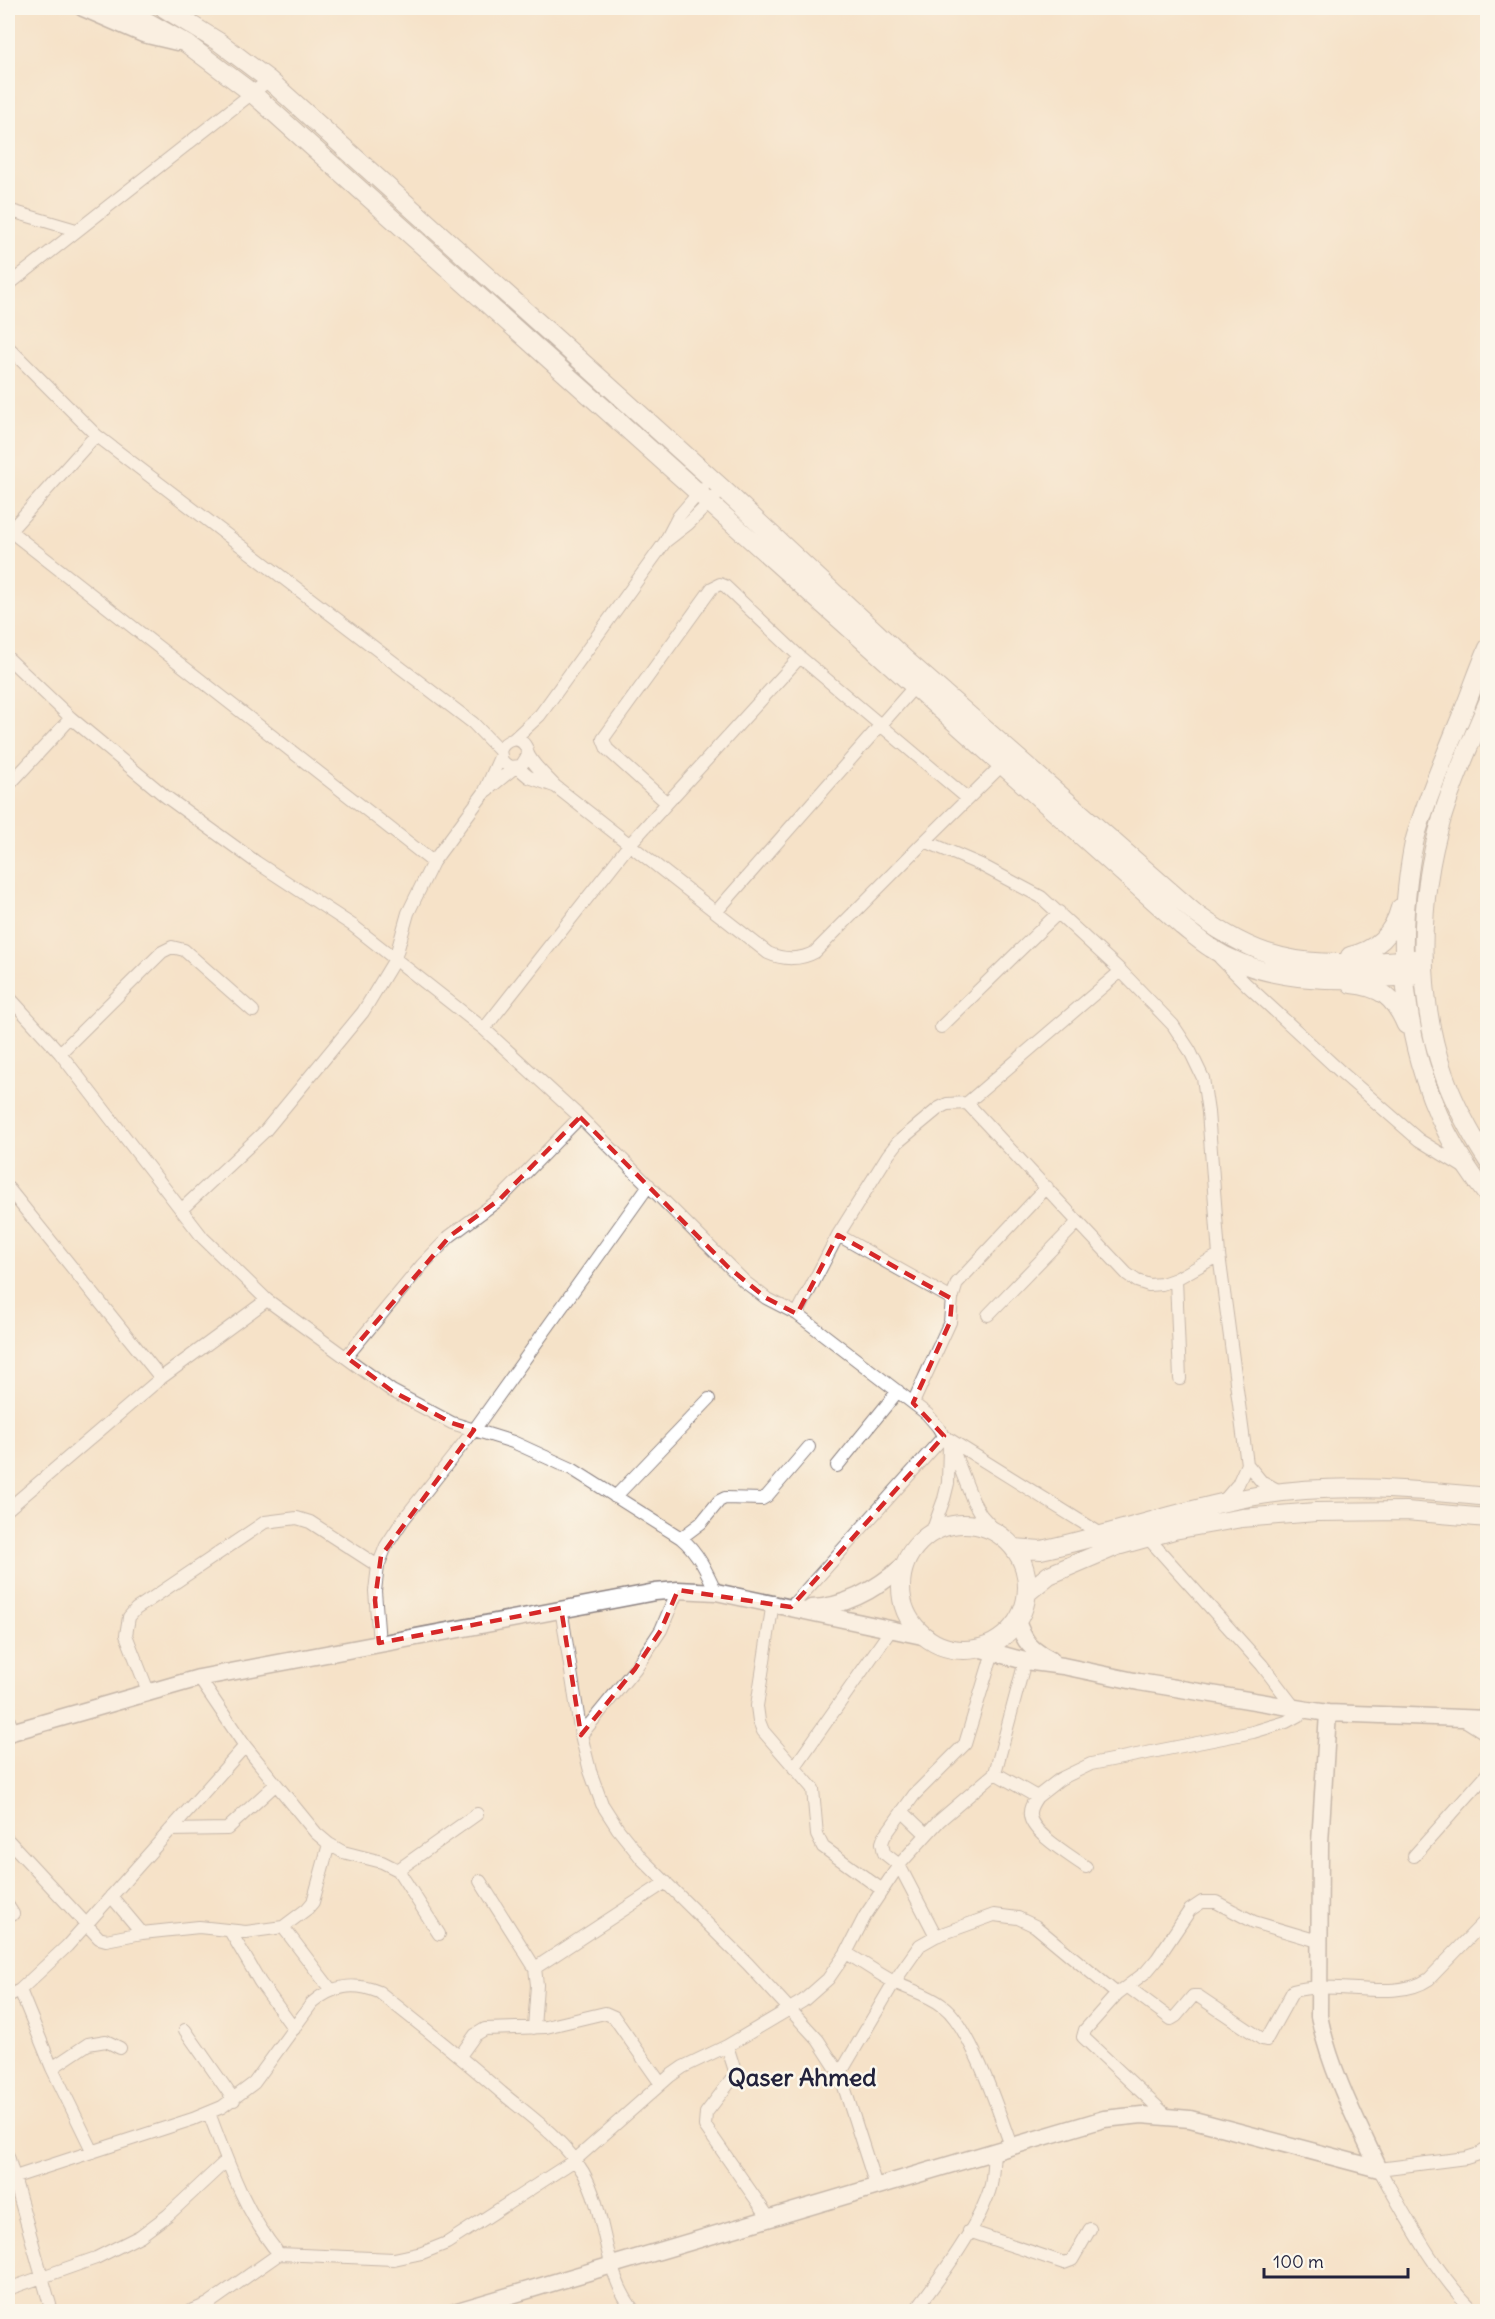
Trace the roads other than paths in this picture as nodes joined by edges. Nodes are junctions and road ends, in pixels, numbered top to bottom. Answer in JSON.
{"nodes":[{"id":1,"x":83,"y":8,"type":"edge"},
{"id":2,"x":123,"y":8,"type":"edge"},
{"id":3,"x":164,"y":8,"type":"edge"},
{"id":4,"x":187,"y":44,"type":"junction"},
{"id":5,"x":269,"y":80,"type":"junction"},
{"id":6,"x":252,"y":93,"type":"junction"},
{"id":7,"x":8,"y":210,"type":"edge"},
{"id":8,"x":76,"y":230,"type":"junction"},
{"id":9,"x":483,"y":272,"type":"junction"},
{"id":10,"x":8,"y":285,"type":"edge"},
{"id":11,"x":469,"y":288,"type":"junction"},
{"id":12,"x":8,"y":347,"type":"edge"},
{"id":13,"x":96,"y":435,"type":"junction"},
{"id":14,"x":717,"y":483,"type":"junction"},
{"id":15,"x":704,"y":498,"type":"junction"},
{"id":16,"x":9,"y":532,"type":"edge"},
{"id":17,"x":1488,"y":648,"type":"edge"},
{"id":18,"x":800,"y":657,"type":"junction"},
{"id":19,"x":8,"y":658,"type":"edge"},
{"id":20,"x":915,"y":686,"type":"junction"},
{"id":21,"x":1488,"y":702,"type":"edge"},
{"id":22,"x":540,"y":714,"type":"junction"},
{"id":23,"x":71,"y":718,"type":"junction"},
{"id":24,"x":473,"y":723,"type":"junction"},
{"id":25,"x":880,"y":726,"type":"junction"},
{"id":26,"x":512,"y":740,"type":"junction"},
{"id":27,"x":527,"y":751,"type":"junction"},
{"id":28,"x":500,"y":754,"type":"junction"},
{"id":29,"x":1003,"y":764,"type":"junction"},
{"id":30,"x":516,"y":768,"type":"junction"},
{"id":31,"x":8,"y":786,"type":"edge"},
{"id":32,"x":555,"y":786,"type":"junction"},
{"id":33,"x":484,"y":793,"type":"junction"},
{"id":34,"x":967,"y":798,"type":"junction"},
{"id":35,"x":667,"y":803,"type":"junction"},
{"id":36,"x":925,"y":841,"type":"junction"},
{"id":37,"x":629,"y":845,"type":"junction"},
{"id":38,"x":433,"y":862,"type":"junction"},
{"id":39,"x":1408,"y":877,"type":"junction"},
{"id":40,"x":716,"y":912,"type":"junction"},
{"id":41,"x":1059,"y":912,"type":"junction"},
{"id":42,"x":1212,"y":949,"type":"junction"},
{"id":43,"x":395,"y":958,"type":"junction"},
{"id":44,"x":1313,"y":962,"type":"junction"},
{"id":45,"x":1424,"y":966,"type":"junction"},
{"id":46,"x":1404,"y":968,"type":"junction"},
{"id":47,"x":1121,"y":971,"type":"junction"},
{"id":48,"x":1301,"y":978,"type":"junction"},
{"id":49,"x":8,"y":999,"type":"edge"},
{"id":50,"x":253,"y":1011,"type":"dead end"},
{"id":51,"x":941,"y":1027,"type":"dead end"},
{"id":52,"x":484,"y":1029,"type":"junction"},
{"id":53,"x":1413,"y":1041,"type":"junction"},
{"id":54,"x":60,"y":1053,"type":"junction"},
{"id":55,"x":967,"y":1103,"type":"junction"},
{"id":56,"x":580,"y":1117,"type":"junction"},
{"id":57,"x":1488,"y":1161,"type":"edge"},
{"id":58,"x":1469,"y":1171,"type":"junction"},
{"id":59,"x":649,"y":1185,"type":"junction"},
{"id":60,"x":1047,"y":1187,"type":"junction"},
{"id":61,"x":8,"y":1188,"type":"edge"},
{"id":62,"x":1488,"y":1196,"type":"edge"},
{"id":63,"x":181,"y":1210,"type":"junction"},
{"id":64,"x":1078,"y":1222,"type":"junction"},
{"id":65,"x":838,"y":1235,"type":"junction"},
{"id":66,"x":1220,"y":1255,"type":"junction"},
{"id":67,"x":1176,"y":1279,"type":"junction"},
{"id":68,"x":952,"y":1299,"type":"junction"},
{"id":69,"x":267,"y":1300,"type":"junction"},
{"id":70,"x":797,"y":1314,"type":"junction"},
{"id":71,"x":988,"y":1315,"type":"dead end"},
{"id":72,"x":346,"y":1357,"type":"junction"},
{"id":73,"x":161,"y":1378,"type":"junction"},
{"id":74,"x":1180,"y":1379,"type":"dead end"},
{"id":75,"x":898,"y":1391,"type":"junction"},
{"id":76,"x":709,"y":1399,"type":"dead end"},
{"id":77,"x":913,"y":1403,"type":"junction"},
{"id":78,"x":474,"y":1430,"type":"junction"},
{"id":79,"x":946,"y":1440,"type":"junction"},
{"id":80,"x":809,"y":1447,"type":"dead end"},
{"id":81,"x":1247,"y":1464,"type":"junction"},
{"id":82,"x":837,"y":1466,"type":"dead end"},
{"id":83,"x":1282,"y":1493,"type":"junction"},
{"id":84,"x":615,"y":1497,"type":"junction"},
{"id":85,"x":1488,"y":1497,"type":"edge"},
{"id":86,"x":1222,"y":1503,"type":"junction"},
{"id":87,"x":8,"y":1509,"type":"edge"},
{"id":88,"x":1488,"y":1518,"type":"edge"},
{"id":89,"x":932,"y":1532,"type":"junction"},
{"id":90,"x":997,"y":1533,"type":"junction"},
{"id":91,"x":1101,"y":1534,"type":"junction"},
{"id":92,"x":681,"y":1538,"type":"junction"},
{"id":93,"x":1148,"y":1538,"type":"junction"},
{"id":94,"x":1014,"y":1548,"type":"junction"},
{"id":95,"x":904,"y":1565,"type":"junction"},
{"id":96,"x":378,"y":1566,"type":"junction"},
{"id":97,"x":678,"y":1590,"type":"junction"},
{"id":98,"x":716,"y":1592,"type":"junction"},
{"id":99,"x":1027,"y":1593,"type":"junction"},
{"id":100,"x":773,"y":1602,"type":"junction"},
{"id":101,"x":561,"y":1608,"type":"junction"},
{"id":102,"x":796,"y":1608,"type":"junction"},
{"id":103,"x":1017,"y":1621,"type":"junction"},
{"id":104,"x":890,"y":1631,"type":"junction"},
{"id":105,"x":927,"y":1637,"type":"junction"},
{"id":106,"x":379,"y":1643,"type":"junction"},
{"id":107,"x":986,"y":1650,"type":"junction"},
{"id":108,"x":1025,"y":1661,"type":"junction"},
{"id":109,"x":1063,"y":1666,"type":"junction"},
{"id":110,"x":199,"y":1678,"type":"junction"},
{"id":111,"x":148,"y":1692,"type":"junction"},
{"id":112,"x":1301,"y":1708,"type":"junction"},
{"id":113,"x":1328,"y":1713,"type":"junction"},
{"id":114,"x":1460,"y":1717,"type":"junction"},
{"id":115,"x":1488,"y":1719,"type":"edge"},
{"id":116,"x":9,"y":1727,"type":"edge"},
{"id":117,"x":581,"y":1735,"type":"junction"},
{"id":118,"x":1488,"y":1735,"type":"edge"},
{"id":119,"x":245,"y":1746,"type":"junction"},
{"id":120,"x":794,"y":1768,"type":"junction"},
{"id":121,"x":995,"y":1773,"type":"junction"},
{"id":122,"x":1488,"y":1773,"type":"edge"},
{"id":123,"x":276,"y":1784,"type":"junction"},
{"id":124,"x":1036,"y":1797,"type":"junction"},
{"id":125,"x":902,"y":1811,"type":"junction"},
{"id":126,"x":477,"y":1814,"type":"dead end"},
{"id":127,"x":170,"y":1830,"type":"junction"},
{"id":128,"x":926,"y":1834,"type":"junction"},
{"id":129,"x":9,"y":1844,"type":"edge"},
{"id":130,"x":329,"y":1844,"type":"junction"},
{"id":131,"x":1414,"y":1856,"type":"dead end"},
{"id":132,"x":898,"y":1865,"type":"junction"},
{"id":133,"x":1086,"y":1866,"type":"dead end"},
{"id":134,"x":398,"y":1870,"type":"junction"},
{"id":135,"x":480,"y":1881,"type":"dead end"},
{"id":136,"x":666,"y":1882,"type":"junction"},
{"id":137,"x":881,"y":1889,"type":"junction"},
{"id":138,"x":111,"y":1896,"type":"junction"},
{"id":139,"x":1488,"y":1918,"type":"edge"},
{"id":140,"x":85,"y":1924,"type":"junction"},
{"id":141,"x":283,"y":1927,"type":"junction"},
{"id":142,"x":230,"y":1931,"type":"junction"},
{"id":143,"x":142,"y":1933,"type":"junction"},
{"id":144,"x":439,"y":1934,"type":"dead end"},
{"id":145,"x":936,"y":1936,"type":"junction"},
{"id":146,"x":1318,"y":1941,"type":"junction"},
{"id":147,"x":846,"y":1953,"type":"junction"},
{"id":148,"x":535,"y":1968,"type":"junction"},
{"id":149,"x":894,"y":1982,"type":"junction"},
{"id":150,"x":1318,"y":1989,"type":"junction"},
{"id":151,"x":20,"y":1990,"type":"junction"},
{"id":152,"x":331,"y":1990,"type":"junction"},
{"id":153,"x":1123,"y":1991,"type":"junction"},
{"id":154,"x":8,"y":1996,"type":"edge"},
{"id":155,"x":789,"y":2009,"type":"junction"},
{"id":156,"x":534,"y":2028,"type":"junction"},
{"id":157,"x":294,"y":2029,"type":"junction"},
{"id":158,"x":185,"y":2030,"type":"dead end"},
{"id":159,"x":727,"y":2046,"type":"junction"},
{"id":160,"x":120,"y":2048,"type":"dead end"},
{"id":161,"x":460,"y":2056,"type":"junction"},
{"id":162,"x":52,"y":2068,"type":"junction"},
{"id":163,"x":840,"y":2074,"type":"junction"},
{"id":164,"x":661,"y":2084,"type":"junction"},
{"id":165,"x":234,"y":2100,"type":"junction"},
{"id":166,"x":209,"y":2113,"type":"junction"},
{"id":167,"x":1167,"y":2116,"type":"junction"},
{"id":168,"x":1364,"y":2136,"type":"junction"},
{"id":169,"x":1011,"y":2146,"type":"junction"},
{"id":170,"x":1488,"y":2148,"type":"edge"},
{"id":171,"x":93,"y":2152,"type":"junction"},
{"id":172,"x":994,"y":2152,"type":"junction"},
{"id":173,"x":8,"y":2156,"type":"edge"},
{"id":174,"x":1336,"y":2159,"type":"junction"},
{"id":175,"x":227,"y":2160,"type":"junction"},
{"id":176,"x":575,"y":2160,"type":"junction"},
{"id":177,"x":1379,"y":2169,"type":"junction"},
{"id":178,"x":15,"y":2177,"type":"junction"},
{"id":179,"x":876,"y":2186,"type":"junction"},
{"id":180,"x":769,"y":2218,"type":"junction"},
{"id":181,"x":1090,"y":2229,"type":"dead end"},
{"id":182,"x":969,"y":2231,"type":"junction"},
{"id":183,"x":279,"y":2254,"type":"junction"},
{"id":184,"x":612,"y":2265,"type":"junction"},
{"id":185,"x":42,"y":2277,"type":"junction"},
{"id":186,"x":8,"y":2289,"type":"edge"},
{"id":187,"x":210,"y":2308,"type":"edge"},
{"id":188,"x":478,"y":2308,"type":"edge"},
{"id":189,"x":52,"y":2312,"type":"edge"},
{"id":190,"x":189,"y":2312,"type":"edge"},
{"id":191,"x":454,"y":2312,"type":"edge"},
{"id":192,"x":635,"y":2312,"type":"edge"},
{"id":193,"x":914,"y":2312,"type":"edge"},
{"id":194,"x":1475,"y":2312,"type":"edge"}],
"edges":[{"from":1,"to":4,"type":"street"},
{"from":2,"to":4,"type":"main road"},
{"from":3,"to":5,"type":"main road"},
{"from":4,"to":6,"type":"main road"},
{"from":5,"to":6,"type":"street"},
{"from":5,"to":9,"type":"main road"},
{"from":6,"to":8,"type":"street"},
{"from":6,"to":11,"type":"main road"},
{"from":7,"to":8,"type":"street"},
{"from":8,"to":10,"type":"street"},
{"from":9,"to":11,"type":"main road"},
{"from":9,"to":14,"type":"main road"},
{"from":11,"to":15,"type":"main road"},
{"from":12,"to":13,"type":"street"},
{"from":13,"to":16,"type":"street"},
{"from":13,"to":24,"type":"street"},
{"from":14,"to":15,"type":"street"},
{"from":14,"to":44,"type":"main road"},
{"from":15,"to":20,"type":"main road"},
{"from":15,"to":22,"type":"street"},
{"from":16,"to":38,"type":"street"},
{"from":17,"to":39,"type":"main road"},
{"from":18,"to":25,"type":"street"},
{"from":18,"to":35,"type":"street"},
{"from":18,"to":35,"type":"street"},
{"from":19,"to":23,"type":"street"},
{"from":20,"to":25,"type":"street"},
{"from":20,"to":29,"type":"main road"},
{"from":21,"to":45,"type":"main road"},
{"from":22,"to":26,"type":"street"},
{"from":22,"to":27,"type":"street"},
{"from":23,"to":31,"type":"street"},
{"from":23,"to":43,"type":"street"},
{"from":24,"to":26,"type":"street"},
{"from":24,"to":28,"type":"street"},
{"from":25,"to":34,"type":"street"},
{"from":25,"to":40,"type":"street"},
{"from":26,"to":27,"type":"street"},
{"from":26,"to":28,"type":"street"},
{"from":27,"to":30,"type":"street"},
{"from":27,"to":32,"type":"street"},
{"from":28,"to":30,"type":"street"},
{"from":28,"to":33,"type":"street"},
{"from":29,"to":34,"type":"street"},
{"from":29,"to":42,"type":"main road"},
{"from":30,"to":32,"type":"street"},
{"from":30,"to":33,"type":"street"},
{"from":32,"to":37,"type":"street"},
{"from":33,"to":38,"type":"street"},
{"from":34,"to":36,"type":"street"},
{"from":35,"to":37,"type":"street"},
{"from":36,"to":40,"type":"street"},
{"from":36,"to":41,"type":"street"},
{"from":37,"to":40,"type":"street"},
{"from":37,"to":52,"type":"street"},
{"from":38,"to":43,"type":"street"},
{"from":39,"to":44,"type":"main road"},
{"from":39,"to":46,"type":"main road"},
{"from":41,"to":47,"type":"street"},
{"from":41,"to":51,"type":"street"},
{"from":42,"to":48,"type":"main road"},
{"from":42,"to":58,"type":"street"},
{"from":43,"to":52,"type":"street"},
{"from":43,"to":63,"type":"street"},
{"from":44,"to":46,"type":"main road"},
{"from":45,"to":46,"type":"main road"},
{"from":45,"to":57,"type":"main road"},
{"from":46,"to":48,"type":"main road"},
{"from":46,"to":53,"type":"main road"},
{"from":47,"to":55,"type":"street"},
{"from":47,"to":66,"type":"street"},
{"from":48,"to":53,"type":"main road"},
{"from":49,"to":54,"type":"street"},
{"from":50,"to":54,"type":"street"},
{"from":52,"to":56,"type":"street"},
{"from":53,"to":58,"type":"main road"},
{"from":54,"to":63,"type":"street"},
{"from":55,"to":60,"type":"street"},
{"from":55,"to":65,"type":"street"},
{"from":56,"to":59,"type":"street"},
{"from":56,"to":72,"type":"street"},
{"from":58,"to":62,"type":"main road"},
{"from":59,"to":70,"type":"street"},
{"from":59,"to":78,"type":"street"},
{"from":60,"to":64,"type":"street"},
{"from":60,"to":68,"type":"street"},
{"from":61,"to":73,"type":"street"},
{"from":63,"to":69,"type":"street"},
{"from":64,"to":67,"type":"street"},
{"from":64,"to":71,"type":"street"},
{"from":65,"to":68,"type":"street"},
{"from":65,"to":70,"type":"street"},
{"from":66,"to":67,"type":"street"},
{"from":66,"to":81,"type":"street"},
{"from":67,"to":74,"type":"street"},
{"from":68,"to":77,"type":"street"},
{"from":69,"to":72,"type":"street"},
{"from":69,"to":73,"type":"street"},
{"from":70,"to":75,"type":"street"},
{"from":72,"to":78,"type":"street"},
{"from":73,"to":87,"type":"street"},
{"from":75,"to":77,"type":"street"},
{"from":75,"to":82,"type":"street"},
{"from":76,"to":84,"type":"street"},
{"from":77,"to":79,"type":"street"},
{"from":78,"to":84,"type":"street"},
{"from":78,"to":96,"type":"street"},
{"from":79,"to":89,"type":"street"},
{"from":79,"to":90,"type":"street"},
{"from":79,"to":91,"type":"street"},
{"from":79,"to":102,"type":"street"},
{"from":80,"to":92,"type":"street"},
{"from":81,"to":83,"type":"street"},
{"from":81,"to":86,"type":"street"},
{"from":83,"to":85,"type":"main road"},
{"from":83,"to":86,"type":"main road"},
{"from":84,"to":92,"type":"street"},
{"from":86,"to":91,"type":"main road"},
{"from":88,"to":93,"type":"main road"},
{"from":89,"to":90,"type":"main road"},
{"from":89,"to":95,"type":"main road"},
{"from":90,"to":94,"type":"main road"},
{"from":91,"to":94,"type":"main road"},
{"from":92,"to":98,"type":"street"},
{"from":93,"to":99,"type":"main road"},
{"from":93,"to":112,"type":"street"},
{"from":94,"to":99,"type":"main road"},
{"from":95,"to":102,"type":"street"},
{"from":95,"to":105,"type":"main road"},
{"from":96,"to":106,"type":"street"},
{"from":96,"to":111,"type":"street"},
{"from":97,"to":98,"type":"street"},
{"from":97,"to":101,"type":"street"},
{"from":97,"to":117,"type":"street"},
{"from":98,"to":100,"type":"street"},
{"from":99,"to":103,"type":"main road"},
{"from":100,"to":102,"type":"street"},
{"from":100,"to":120,"type":"street"},
{"from":101,"to":106,"type":"street"},
{"from":101,"to":117,"type":"street"},
{"from":102,"to":104,"type":"street"},
{"from":103,"to":107,"type":"main road"},
{"from":103,"to":109,"type":"street"},
{"from":104,"to":105,"type":"street"},
{"from":104,"to":120,"type":"street"},
{"from":105,"to":107,"type":"main road"},
{"from":106,"to":110,"type":"street"},
{"from":107,"to":108,"type":"street"},
{"from":107,"to":125,"type":"street"},
{"from":108,"to":109,"type":"street"},
{"from":108,"to":121,"type":"street"},
{"from":109,"to":112,"type":"street"},
{"from":110,"to":111,"type":"street"},
{"from":110,"to":119,"type":"street"},
{"from":111,"to":116,"type":"street"},
{"from":112,"to":113,"type":"street"},
{"from":112,"to":124,"type":"street"},
{"from":113,"to":114,"type":"street"},
{"from":113,"to":146,"type":"street"},
{"from":114,"to":115,"type":"street"},
{"from":114,"to":118,"type":"street"},
{"from":117,"to":136,"type":"street"},
{"from":119,"to":123,"type":"street"},
{"from":119,"to":127,"type":"street"},
{"from":120,"to":137,"type":"street"},
{"from":121,"to":124,"type":"street"},
{"from":121,"to":128,"type":"street"},
{"from":122,"to":131,"type":"street"},
{"from":123,"to":127,"type":"street"},
{"from":123,"to":130,"type":"street"},
{"from":124,"to":133,"type":"street"},
{"from":125,"to":128,"type":"street"},
{"from":125,"to":132,"type":"street"},
{"from":126,"to":134,"type":"street"},
{"from":127,"to":138,"type":"street"},
{"from":128,"to":132,"type":"street"},
{"from":129,"to":140,"type":"street"},
{"from":130,"to":134,"type":"street"},
{"from":130,"to":141,"type":"street"},
{"from":132,"to":137,"type":"street"},
{"from":132,"to":145,"type":"street"},
{"from":134,"to":144,"type":"street"},
{"from":135,"to":148,"type":"street"},
{"from":136,"to":148,"type":"street"},
{"from":136,"to":155,"type":"street"},
{"from":137,"to":147,"type":"street"},
{"from":138,"to":140,"type":"street"},
{"from":138,"to":143,"type":"street"},
{"from":139,"to":150,"type":"street"},
{"from":140,"to":143,"type":"street"},
{"from":140,"to":151,"type":"street"},
{"from":141,"to":142,"type":"street"},
{"from":141,"to":152,"type":"street"},
{"from":142,"to":143,"type":"street"},
{"from":142,"to":157,"type":"street"},
{"from":145,"to":149,"type":"street"},
{"from":145,"to":153,"type":"street"},
{"from":146,"to":150,"type":"street"},
{"from":146,"to":153,"type":"street"},
{"from":147,"to":149,"type":"street"},
{"from":147,"to":155,"type":"street"},
{"from":148,"to":156,"type":"street"},
{"from":149,"to":163,"type":"street"},
{"from":149,"to":169,"type":"street"},
{"from":150,"to":153,"type":"street"},
{"from":150,"to":168,"type":"street"},
{"from":151,"to":154,"type":"street"},
{"from":151,"to":162,"type":"street"},
{"from":152,"to":157,"type":"street"},
{"from":152,"to":161,"type":"street"},
{"from":153,"to":167,"type":"street"},
{"from":155,"to":159,"type":"street"},
{"from":155,"to":163,"type":"street"},
{"from":156,"to":161,"type":"street"},
{"from":156,"to":164,"type":"street"},
{"from":157,"to":165,"type":"street"},
{"from":158,"to":165,"type":"street"},
{"from":159,"to":164,"type":"street"},
{"from":159,"to":180,"type":"street"},
{"from":160,"to":162,"type":"street"},
{"from":161,"to":176,"type":"street"},
{"from":162,"to":171,"type":"street"},
{"from":163,"to":179,"type":"street"},
{"from":164,"to":176,"type":"street"},
{"from":165,"to":166,"type":"street"},
{"from":166,"to":171,"type":"street"},
{"from":166,"to":175,"type":"street"},
{"from":167,"to":169,"type":"street"},
{"from":167,"to":174,"type":"street"},
{"from":168,"to":174,"type":"street"},
{"from":168,"to":177,"type":"street"},
{"from":169,"to":172,"type":"street"},
{"from":170,"to":177,"type":"street"},
{"from":171,"to":178,"type":"street"},
{"from":172,"to":179,"type":"street"},
{"from":172,"to":182,"type":"street"},
{"from":173,"to":178,"type":"street"},
{"from":174,"to":177,"type":"street"},
{"from":175,"to":183,"type":"street"},
{"from":175,"to":185,"type":"street"},
{"from":176,"to":183,"type":"street"},
{"from":176,"to":184,"type":"street"},
{"from":177,"to":194,"type":"street"},
{"from":178,"to":185,"type":"street"},
{"from":179,"to":180,"type":"street"},
{"from":180,"to":184,"type":"street"},
{"from":181,"to":182,"type":"street"},
{"from":182,"to":193,"type":"street"},
{"from":183,"to":187,"type":"street"},
{"from":184,"to":188,"type":"street"},
{"from":184,"to":192,"type":"street"},
{"from":185,"to":186,"type":"street"},
{"from":185,"to":189,"type":"street"},
{"from":187,"to":190,"type":"street"},
{"from":188,"to":191,"type":"street"}]}
